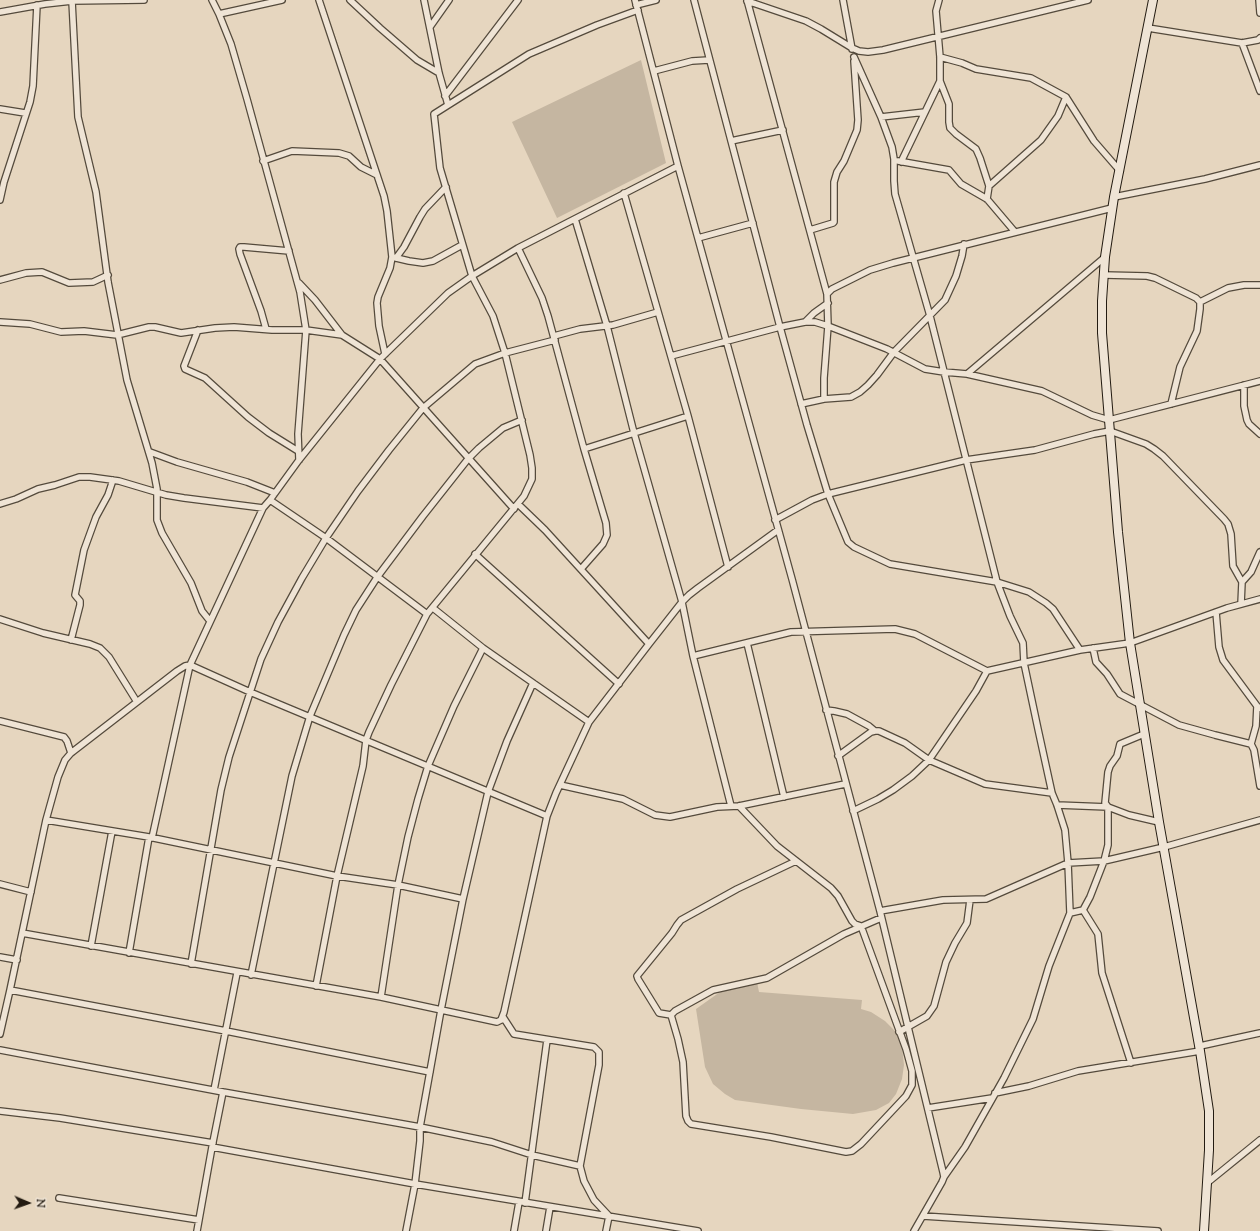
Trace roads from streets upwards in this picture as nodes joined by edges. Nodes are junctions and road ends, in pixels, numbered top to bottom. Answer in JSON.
{"nodes":[{"id":1,"x":144,"y":0,"type":"edge"},
{"id":2,"x":212,"y":0,"type":"edge"},
{"id":3,"x":282,"y":0,"type":"edge"},
{"id":4,"x":319,"y":0,"type":"edge"},
{"id":5,"x":350,"y":0,"type":"edge"},
{"id":6,"x":424,"y":0,"type":"edge"},
{"id":7,"x":448,"y":0,"type":"edge"},
{"id":8,"x":518,"y":0,"type":"edge"},
{"id":9,"x":656,"y":0,"type":"edge"},
{"id":10,"x":694,"y":0,"type":"edge"},
{"id":11,"x":747,"y":0,"type":"edge"},
{"id":12,"x":843,"y":0,"type":"edge"},
{"id":13,"x":939,"y":0,"type":"edge"},
{"id":14,"x":1088,"y":0,"type":"edge"},
{"id":15,"x":1153,"y":0,"type":"edge"},
{"id":16,"x":1258,"y":0,"type":"edge"},
{"id":17,"x":72,"y":1,"type":"junction"},
{"id":18,"x":98,"y":1,"type":"edge"},
{"id":19,"x":636,"y":5,"type":"edge"},
{"id":20,"x":37,"y":6,"type":"junction"},
{"id":21,"x":0,"y":12,"type":"edge"},
{"id":22,"x":1260,"y":13,"type":"edge"},
{"id":23,"x":219,"y":14,"type":"junction"},
{"id":24,"x":430,"y":27,"type":"junction"},
{"id":25,"x":1148,"y":28,"type":"junction"},
{"id":26,"x":938,"y":36,"type":"junction"},
{"id":27,"x":1260,"y":38,"type":"edge"},
{"id":28,"x":1242,"y":43,"type":"junction"},
{"id":29,"x":852,"y":48,"type":"junction"},
{"id":30,"x":854,"y":57,"type":"junction"},
{"id":31,"x":940,"y":57,"type":"junction"},
{"id":32,"x":709,"y":60,"type":"junction"},
{"id":33,"x":654,"y":71,"type":"junction"},
{"id":34,"x":439,"y":73,"type":"junction"},
{"id":35,"x":940,"y":81,"type":"junction"},
{"id":36,"x":1260,"y":91,"type":"edge"},
{"id":37,"x":445,"y":96,"type":"junction"},
{"id":38,"x":1066,"y":97,"type":"junction"},
{"id":39,"x":448,"y":105,"type":"junction"},
{"id":40,"x":0,"y":109,"type":"edge"},
{"id":41,"x":925,"y":112,"type":"junction"},
{"id":42,"x":25,"y":113,"type":"junction"},
{"id":43,"x":882,"y":117,"type":"junction"},
{"id":44,"x":783,"y":130,"type":"junction"},
{"id":45,"x":730,"y":141,"type":"junction"},
{"id":46,"x":894,"y":159,"type":"junction"},
{"id":47,"x":263,"y":160,"type":"junction"},
{"id":48,"x":901,"y":162,"type":"junction"},
{"id":49,"x":1260,"y":165,"type":"edge"},
{"id":50,"x":678,"y":166,"type":"junction"},
{"id":51,"x":1120,"y":171,"type":"junction"},
{"id":52,"x":377,"y":175,"type":"junction"},
{"id":53,"x":989,"y":186,"type":"junction"},
{"id":54,"x":446,"y":187,"type":"junction"},
{"id":55,"x":624,"y":193,"type":"junction"},
{"id":56,"x":1114,"y":198,"type":"junction"},
{"id":57,"x":987,"y":199,"type":"junction"},
{"id":58,"x":0,"y":200,"type":"edge"},
{"id":59,"x":1112,"y":208,"type":"junction"},
{"id":60,"x":575,"y":219,"type":"junction"},
{"id":61,"x":752,"y":224,"type":"junction"},
{"id":62,"x":810,"y":230,"type":"junction"},
{"id":63,"x":1015,"y":232,"type":"junction"},
{"id":64,"x":698,"y":238,"type":"junction"},
{"id":65,"x":964,"y":244,"type":"junction"},
{"id":66,"x":462,"y":245,"type":"junction"},
{"id":67,"x":518,"y":248,"type":"junction"},
{"id":68,"x":289,"y":252,"type":"junction"},
{"id":69,"x":394,"y":257,"type":"junction"},
{"id":70,"x":914,"y":257,"type":"junction"},
{"id":71,"x":1105,"y":257,"type":"junction"},
{"id":72,"x":108,"y":275,"type":"junction"},
{"id":73,"x":1104,"y":275,"type":"junction"},
{"id":74,"x":472,"y":276,"type":"junction"},
{"id":75,"x":0,"y":280,"type":"edge"},
{"id":76,"x":298,"y":283,"type":"junction"},
{"id":77,"x":1260,"y":285,"type":"edge"},
{"id":78,"x":827,"y":294,"type":"junction"},
{"id":79,"x":1200,"y":302,"type":"junction"},
{"id":80,"x":828,"y":303,"type":"junction"},
{"id":81,"x":658,"y":312,"type":"junction"},
{"id":82,"x":930,"y":316,"type":"junction"},
{"id":83,"x":0,"y":322,"type":"edge"},
{"id":84,"x":805,"y":322,"type":"junction"},
{"id":85,"x":607,"y":326,"type":"junction"},
{"id":86,"x":828,"y":326,"type":"junction"},
{"id":87,"x":780,"y":327,"type":"junction"},
{"id":88,"x":266,"y":329,"type":"junction"},
{"id":89,"x":198,"y":330,"type":"junction"},
{"id":90,"x":306,"y":330,"type":"junction"},
{"id":91,"x":117,"y":335,"type":"junction"},
{"id":92,"x":342,"y":335,"type":"junction"},
{"id":93,"x":554,"y":338,"type":"junction"},
{"id":94,"x":726,"y":342,"type":"junction"},
{"id":95,"x":894,"y":352,"type":"junction"},
{"id":96,"x":505,"y":353,"type":"junction"},
{"id":97,"x":385,"y":354,"type":"junction"},
{"id":98,"x":671,"y":356,"type":"junction"},
{"id":99,"x":380,"y":359,"type":"junction"},
{"id":100,"x":944,"y":372,"type":"junction"},
{"id":101,"x":967,"y":374,"type":"junction"},
{"id":102,"x":1260,"y":381,"type":"edge"},
{"id":103,"x":1244,"y":384,"type":"junction"},
{"id":104,"x":824,"y":399,"type":"junction"},
{"id":105,"x":801,"y":404,"type":"junction"},
{"id":106,"x":1171,"y":404,"type":"junction"},
{"id":107,"x":423,"y":408,"type":"junction"},
{"id":108,"x":688,"y":416,"type":"junction"},
{"id":109,"x":522,"y":420,"type":"junction"},
{"id":110,"x":1109,"y":420,"type":"junction"},
{"id":111,"x":1110,"y":431,"type":"junction"},
{"id":112,"x":634,"y":433,"type":"junction"},
{"id":113,"x":1260,"y":434,"type":"edge"},
{"id":114,"x":584,"y":449,"type":"junction"},
{"id":115,"x":298,"y":450,"type":"junction"},
{"id":116,"x":150,"y":452,"type":"junction"},
{"id":117,"x":468,"y":459,"type":"junction"},
{"id":118,"x":299,"y":460,"type":"junction"},
{"id":119,"x":966,"y":460,"type":"junction"},
{"id":120,"x":113,"y":480,"type":"junction"},
{"id":121,"x":156,"y":492,"type":"junction"},
{"id":122,"x":275,"y":493,"type":"junction"},
{"id":123,"x":828,"y":494,"type":"junction"},
{"id":124,"x":270,"y":500,"type":"junction"},
{"id":125,"x":0,"y":504,"type":"edge"},
{"id":126,"x":518,"y":504,"type":"junction"},
{"id":127,"x":263,"y":508,"type":"junction"},
{"id":128,"x":514,"y":509,"type":"junction"},
{"id":129,"x":775,"y":520,"type":"junction"},
{"id":130,"x":778,"y":530,"type":"junction"},
{"id":131,"x":326,"y":538,"type":"junction"},
{"id":132,"x":1260,"y":552,"type":"edge"},
{"id":133,"x":475,"y":554,"type":"junction"},
{"id":134,"x":728,"y":567,"type":"junction"},
{"id":135,"x":581,"y":569,"type":"junction"},
{"id":136,"x":378,"y":576,"type":"junction"},
{"id":137,"x":997,"y":582,"type":"junction"},
{"id":138,"x":1242,"y":582,"type":"junction"},
{"id":139,"x":1260,"y":599,"type":"edge"},
{"id":140,"x":682,"y":602,"type":"junction"},
{"id":141,"x":1241,"y":604,"type":"junction"},
{"id":142,"x":433,"y":608,"type":"junction"},
{"id":143,"x":1216,"y":612,"type":"junction"},
{"id":144,"x":428,"y":614,"type":"junction"},
{"id":145,"x":0,"y":619,"type":"edge"},
{"id":146,"x":210,"y":621,"type":"junction"},
{"id":147,"x":805,"y":631,"type":"junction"},
{"id":148,"x":71,"y":640,"type":"junction"},
{"id":149,"x":747,"y":643,"type":"junction"},
{"id":150,"x":1130,"y":643,"type":"junction"},
{"id":151,"x":650,"y":644,"type":"junction"},
{"id":152,"x":483,"y":648,"type":"junction"},
{"id":153,"x":1093,"y":648,"type":"junction"},
{"id":154,"x":1080,"y":650,"type":"junction"},
{"id":155,"x":693,"y":656,"type":"junction"},
{"id":156,"x":1024,"y":663,"type":"junction"},
{"id":157,"x":190,"y":665,"type":"junction"},
{"id":158,"x":987,"y":671,"type":"junction"},
{"id":159,"x":533,"y":683,"type":"junction"},
{"id":160,"x":619,"y":684,"type":"junction"},
{"id":161,"x":250,"y":692,"type":"junction"},
{"id":162,"x":137,"y":702,"type":"junction"},
{"id":163,"x":1139,"y":705,"type":"junction"},
{"id":164,"x":1259,"y":707,"type":"edge"},
{"id":165,"x":826,"y":710,"type":"junction"},
{"id":166,"x":310,"y":716,"type":"junction"},
{"id":167,"x":0,"y":721,"type":"edge"},
{"id":168,"x":589,"y":722,"type":"junction"},
{"id":169,"x":874,"y":731,"type":"junction"},
{"id":170,"x":1144,"y":734,"type":"junction"},
{"id":171,"x":366,"y":740,"type":"junction"},
{"id":172,"x":1251,"y":744,"type":"junction"},
{"id":173,"x":71,"y":753,"type":"junction"},
{"id":174,"x":838,"y":756,"type":"junction"},
{"id":175,"x":929,"y":760,"type":"junction"},
{"id":176,"x":428,"y":766,"type":"junction"},
{"id":177,"x":845,"y":784,"type":"junction"},
{"id":178,"x":560,"y":785,"type":"junction"},
{"id":179,"x":1260,"y":786,"type":"edge"},
{"id":180,"x":488,"y":792,"type":"junction"},
{"id":181,"x":1052,"y":793,"type":"junction"},
{"id":182,"x":784,"y":797,"type":"junction"},
{"id":183,"x":1057,"y":805,"type":"junction"},
{"id":184,"x":731,"y":806,"type":"junction"},
{"id":185,"x":739,"y":806,"type":"junction"},
{"id":186,"x":1108,"y":807,"type":"junction"},
{"id":187,"x":853,"y":812,"type":"junction"},
{"id":188,"x":547,"y":816,"type":"junction"},
{"id":189,"x":46,"y":820,"type":"junction"},
{"id":190,"x":1260,"y":820,"type":"edge"},
{"id":191,"x":1159,"y":822,"type":"junction"},
{"id":192,"x":112,"y":831,"type":"junction"},
{"id":193,"x":150,"y":837,"type":"junction"},
{"id":194,"x":1164,"y":848,"type":"junction"},
{"id":195,"x":211,"y":849,"type":"junction"},
{"id":196,"x":796,"y":861,"type":"junction"},
{"id":197,"x":1104,"y":861,"type":"junction"},
{"id":198,"x":274,"y":862,"type":"junction"},
{"id":199,"x":1068,"y":863,"type":"junction"},
{"id":200,"x":337,"y":876,"type":"junction"},
{"id":201,"x":0,"y":884,"type":"edge"},
{"id":202,"x":398,"y":885,"type":"junction"},
{"id":203,"x":31,"y":892,"type":"junction"},
{"id":204,"x":463,"y":899,"type":"junction"},
{"id":205,"x":970,"y":900,"type":"junction"},
{"id":206,"x":1083,"y":910,"type":"junction"},
{"id":207,"x":880,"y":911,"type":"junction"},
{"id":208,"x":1070,"y":913,"type":"junction"},
{"id":209,"x":881,"y":918,"type":"junction"},
{"id":210,"x":861,"y":926,"type":"junction"},
{"id":211,"x":22,"y":933,"type":"junction"},
{"id":212,"x":91,"y":946,"type":"junction"},
{"id":213,"x":129,"y":953,"type":"junction"},
{"id":214,"x":0,"y":957,"type":"edge"},
{"id":215,"x":17,"y":960,"type":"junction"},
{"id":216,"x":191,"y":964,"type":"junction"},
{"id":217,"x":237,"y":972,"type":"junction"},
{"id":218,"x":252,"y":975,"type":"junction"},
{"id":219,"x":316,"y":986,"type":"junction"},
{"id":220,"x":10,"y":990,"type":"junction"},
{"id":221,"x":381,"y":997,"type":"junction"},
{"id":222,"x":441,"y":1010,"type":"junction"},
{"id":223,"x":671,"y":1015,"type":"junction"},
{"id":224,"x":503,"y":1017,"type":"junction"},
{"id":225,"x":908,"y":1028,"type":"junction"},
{"id":226,"x":226,"y":1031,"type":"junction"},
{"id":227,"x":899,"y":1032,"type":"junction"},
{"id":228,"x":1260,"y":1033,"type":"edge"},
{"id":229,"x":0,"y":1034,"type":"edge"},
{"id":230,"x":547,"y":1040,"type":"junction"},
{"id":231,"x":1200,"y":1048,"type":"junction"},
{"id":232,"x":0,"y":1050,"type":"edge"},
{"id":233,"x":1131,"y":1062,"type":"junction"},
{"id":234,"x":430,"y":1072,"type":"junction"},
{"id":235,"x":214,"y":1090,"type":"junction"},
{"id":236,"x":223,"y":1092,"type":"junction"},
{"id":237,"x":993,"y":1096,"type":"junction"},
{"id":238,"x":928,"y":1108,"type":"junction"},
{"id":239,"x":0,"y":1111,"type":"edge"},
{"id":240,"x":420,"y":1127,"type":"junction"},
{"id":241,"x":1260,"y":1140,"type":"edge"},
{"id":242,"x":213,"y":1145,"type":"junction"},
{"id":243,"x":532,"y":1155,"type":"junction"},
{"id":244,"x":580,"y":1166,"type":"junction"},
{"id":245,"x":944,"y":1177,"type":"junction"},
{"id":246,"x":1207,"y":1183,"type":"junction"},
{"id":247,"x":415,"y":1184,"type":"junction"},
{"id":248,"x":59,"y":1198,"type":"dead end"},
{"id":249,"x":522,"y":1202,"type":"junction"},
{"id":250,"x":550,"y":1207,"type":"junction"},
{"id":251,"x":609,"y":1216,"type":"junction"},
{"id":252,"x":923,"y":1216,"type":"junction"},
{"id":253,"x":199,"y":1220,"type":"junction"},
{"id":254,"x":197,"y":1231,"type":"edge"},
{"id":255,"x":406,"y":1231,"type":"edge"},
{"id":256,"x":514,"y":1231,"type":"edge"},
{"id":257,"x":546,"y":1231,"type":"edge"},
{"id":258,"x":606,"y":1231,"type":"edge"},
{"id":259,"x":698,"y":1231,"type":"edge"},
{"id":260,"x":914,"y":1231,"type":"edge"},
{"id":261,"x":1158,"y":1231,"type":"edge"},
{"id":262,"x":1204,"y":1231,"type":"edge"}],
"edges":[{"from":1,"to":18,"type":"street"},
{"from":2,"to":23,"type":"street"},
{"from":3,"to":23,"type":"street"},
{"from":4,"to":52,"type":"street"},
{"from":5,"to":34,"type":"street"},
{"from":6,"to":24,"type":"street"},
{"from":7,"to":24,"type":"street"},
{"from":8,"to":37,"type":"street"},
{"from":9,"to":19,"type":"street"},
{"from":10,"to":32,"type":"street"},
{"from":11,"to":29,"type":"street"},
{"from":11,"to":44,"type":"street"},
{"from":12,"to":29,"type":"street"},
{"from":13,"to":26,"type":"street"},
{"from":14,"to":26,"type":"street"},
{"from":15,"to":25,"type":"street"},
{"from":16,"to":22,"type":"street"},
{"from":17,"to":18,"type":"street"},
{"from":17,"to":20,"type":"street"},
{"from":17,"to":72,"type":"street"},
{"from":19,"to":33,"type":"street"},
{"from":19,"to":39,"type":"street"},
{"from":20,"to":21,"type":"street"},
{"from":20,"to":42,"type":"street"},
{"from":23,"to":47,"type":"street"},
{"from":24,"to":34,"type":"street"},
{"from":25,"to":28,"type":"street"},
{"from":25,"to":51,"type":"street"},
{"from":26,"to":29,"type":"street"},
{"from":26,"to":31,"type":"street"},
{"from":27,"to":28,"type":"street"},
{"from":28,"to":36,"type":"street"},
{"from":29,"to":30,"type":"street"},
{"from":30,"to":43,"type":"street"},
{"from":30,"to":62,"type":"street"},
{"from":31,"to":35,"type":"street"},
{"from":31,"to":38,"type":"street"},
{"from":32,"to":33,"type":"street"},
{"from":32,"to":45,"type":"street"},
{"from":33,"to":50,"type":"street"},
{"from":34,"to":37,"type":"street"},
{"from":35,"to":41,"type":"street"},
{"from":35,"to":53,"type":"street"},
{"from":37,"to":39,"type":"street"},
{"from":38,"to":51,"type":"street"},
{"from":38,"to":53,"type":"street"},
{"from":39,"to":54,"type":"street"},
{"from":40,"to":42,"type":"street"},
{"from":41,"to":43,"type":"street"},
{"from":41,"to":48,"type":"street"},
{"from":42,"to":58,"type":"street"},
{"from":43,"to":46,"type":"street"},
{"from":44,"to":45,"type":"street"},
{"from":44,"to":62,"type":"street"},
{"from":45,"to":61,"type":"street"},
{"from":46,"to":48,"type":"street"},
{"from":46,"to":70,"type":"street"},
{"from":47,"to":52,"type":"street"},
{"from":47,"to":68,"type":"street"},
{"from":48,"to":57,"type":"street"},
{"from":49,"to":56,"type":"street"},
{"from":50,"to":55,"type":"street"},
{"from":50,"to":64,"type":"street"},
{"from":51,"to":56,"type":"street"},
{"from":52,"to":69,"type":"street"},
{"from":53,"to":57,"type":"street"},
{"from":54,"to":66,"type":"street"},
{"from":54,"to":69,"type":"street"},
{"from":55,"to":60,"type":"street"},
{"from":55,"to":81,"type":"street"},
{"from":56,"to":59,"type":"street"},
{"from":57,"to":63,"type":"street"},
{"from":59,"to":63,"type":"street"},
{"from":59,"to":71,"type":"street"},
{"from":60,"to":67,"type":"street"},
{"from":60,"to":85,"type":"street"},
{"from":61,"to":64,"type":"street"},
{"from":61,"to":87,"type":"street"},
{"from":62,"to":78,"type":"street"},
{"from":63,"to":65,"type":"street"},
{"from":64,"to":94,"type":"street"},
{"from":65,"to":70,"type":"street"},
{"from":65,"to":82,"type":"street"},
{"from":66,"to":69,"type":"street"},
{"from":66,"to":74,"type":"street"},
{"from":67,"to":74,"type":"street"},
{"from":67,"to":93,"type":"street"},
{"from":68,"to":76,"type":"street"},
{"from":68,"to":88,"type":"street"},
{"from":69,"to":97,"type":"street"},
{"from":70,"to":78,"type":"street"},
{"from":70,"to":82,"type":"street"},
{"from":71,"to":73,"type":"street"},
{"from":71,"to":101,"type":"street"},
{"from":72,"to":75,"type":"street"},
{"from":72,"to":91,"type":"street"},
{"from":73,"to":79,"type":"street"},
{"from":73,"to":110,"type":"street"},
{"from":74,"to":96,"type":"street"},
{"from":74,"to":97,"type":"street"},
{"from":76,"to":90,"type":"street"},
{"from":76,"to":92,"type":"street"},
{"from":77,"to":79,"type":"street"},
{"from":78,"to":80,"type":"street"},
{"from":79,"to":106,"type":"street"},
{"from":80,"to":84,"type":"street"},
{"from":80,"to":86,"type":"street"},
{"from":81,"to":85,"type":"street"},
{"from":81,"to":98,"type":"street"},
{"from":82,"to":95,"type":"street"},
{"from":82,"to":100,"type":"street"},
{"from":83,"to":91,"type":"street"},
{"from":84,"to":86,"type":"street"},
{"from":84,"to":87,"type":"street"},
{"from":85,"to":93,"type":"street"},
{"from":85,"to":112,"type":"street"},
{"from":86,"to":95,"type":"street"},
{"from":86,"to":104,"type":"street"},
{"from":87,"to":94,"type":"street"},
{"from":87,"to":105,"type":"street"},
{"from":88,"to":89,"type":"street"},
{"from":88,"to":90,"type":"street"},
{"from":89,"to":91,"type":"street"},
{"from":89,"to":115,"type":"street"},
{"from":90,"to":92,"type":"street"},
{"from":90,"to":115,"type":"street"},
{"from":91,"to":116,"type":"street"},
{"from":92,"to":99,"type":"street"},
{"from":93,"to":96,"type":"street"},
{"from":93,"to":114,"type":"street"},
{"from":94,"to":98,"type":"street"},
{"from":94,"to":129,"type":"street"},
{"from":95,"to":100,"type":"street"},
{"from":95,"to":104,"type":"street"},
{"from":96,"to":107,"type":"street"},
{"from":96,"to":109,"type":"street"},
{"from":97,"to":99,"type":"street"},
{"from":98,"to":108,"type":"street"},
{"from":99,"to":107,"type":"street"},
{"from":99,"to":118,"type":"street"},
{"from":100,"to":101,"type":"street"},
{"from":100,"to":119,"type":"street"},
{"from":101,"to":110,"type":"street"},
{"from":102,"to":103,"type":"street"},
{"from":103,"to":106,"type":"street"},
{"from":103,"to":113,"type":"street"},
{"from":104,"to":105,"type":"street"},
{"from":105,"to":123,"type":"street"},
{"from":106,"to":110,"type":"street"},
{"from":107,"to":117,"type":"street"},
{"from":107,"to":131,"type":"street"},
{"from":108,"to":112,"type":"street"},
{"from":108,"to":134,"type":"street"},
{"from":109,"to":117,"type":"street"},
{"from":109,"to":126,"type":"street"},
{"from":110,"to":111,"type":"street"},
{"from":111,"to":119,"type":"street"},
{"from":111,"to":138,"type":"street"},
{"from":111,"to":150,"type":"street"},
{"from":112,"to":114,"type":"street"},
{"from":112,"to":140,"type":"street"},
{"from":114,"to":135,"type":"street"},
{"from":115,"to":118,"type":"street"},
{"from":116,"to":121,"type":"street"},
{"from":116,"to":122,"type":"street"},
{"from":117,"to":128,"type":"street"},
{"from":117,"to":136,"type":"street"},
{"from":118,"to":122,"type":"street"},
{"from":119,"to":123,"type":"street"},
{"from":119,"to":137,"type":"street"},
{"from":120,"to":121,"type":"street"},
{"from":120,"to":125,"type":"street"},
{"from":120,"to":148,"type":"street"},
{"from":121,"to":127,"type":"street"},
{"from":121,"to":146,"type":"street"},
{"from":122,"to":124,"type":"street"},
{"from":123,"to":129,"type":"street"},
{"from":123,"to":137,"type":"street"},
{"from":124,"to":127,"type":"street"},
{"from":124,"to":131,"type":"street"},
{"from":126,"to":128,"type":"street"},
{"from":126,"to":135,"type":"street"},
{"from":127,"to":146,"type":"street"},
{"from":128,"to":133,"type":"street"},
{"from":129,"to":130,"type":"street"},
{"from":130,"to":134,"type":"street"},
{"from":130,"to":147,"type":"street"},
{"from":131,"to":136,"type":"street"},
{"from":131,"to":161,"type":"street"},
{"from":132,"to":138,"type":"street"},
{"from":133,"to":142,"type":"street"},
{"from":133,"to":160,"type":"street"},
{"from":134,"to":140,"type":"street"},
{"from":135,"to":151,"type":"street"},
{"from":136,"to":144,"type":"street"},
{"from":136,"to":166,"type":"street"},
{"from":137,"to":154,"type":"street"},
{"from":137,"to":156,"type":"street"},
{"from":138,"to":141,"type":"street"},
{"from":139,"to":141,"type":"street"},
{"from":140,"to":151,"type":"street"},
{"from":140,"to":155,"type":"street"},
{"from":141,"to":143,"type":"street"},
{"from":142,"to":144,"type":"street"},
{"from":142,"to":152,"type":"street"},
{"from":143,"to":150,"type":"street"},
{"from":143,"to":164,"type":"street"},
{"from":144,"to":171,"type":"street"},
{"from":145,"to":148,"type":"street"},
{"from":146,"to":157,"type":"street"},
{"from":147,"to":149,"type":"street"},
{"from":147,"to":158,"type":"street"},
{"from":147,"to":165,"type":"street"},
{"from":148,"to":162,"type":"street"},
{"from":149,"to":155,"type":"street"},
{"from":149,"to":182,"type":"street"},
{"from":150,"to":153,"type":"street"},
{"from":150,"to":163,"type":"street"},
{"from":151,"to":160,"type":"street"},
{"from":152,"to":159,"type":"street"},
{"from":152,"to":176,"type":"street"},
{"from":153,"to":154,"type":"street"},
{"from":153,"to":163,"type":"street"},
{"from":154,"to":156,"type":"street"},
{"from":155,"to":184,"type":"street"},
{"from":156,"to":158,"type":"street"},
{"from":156,"to":181,"type":"street"},
{"from":157,"to":161,"type":"street"},
{"from":157,"to":162,"type":"street"},
{"from":157,"to":193,"type":"street"},
{"from":158,"to":175,"type":"street"},
{"from":159,"to":168,"type":"street"},
{"from":159,"to":180,"type":"street"},
{"from":160,"to":168,"type":"street"},
{"from":161,"to":166,"type":"street"},
{"from":161,"to":195,"type":"street"},
{"from":162,"to":173,"type":"street"},
{"from":163,"to":170,"type":"street"},
{"from":163,"to":172,"type":"street"},
{"from":164,"to":172,"type":"street"},
{"from":165,"to":169,"type":"street"},
{"from":165,"to":174,"type":"street"},
{"from":166,"to":171,"type":"street"},
{"from":166,"to":198,"type":"street"},
{"from":167,"to":173,"type":"street"},
{"from":168,"to":178,"type":"street"},
{"from":169,"to":174,"type":"street"},
{"from":169,"to":175,"type":"street"},
{"from":170,"to":186,"type":"street"},
{"from":170,"to":191,"type":"street"},
{"from":171,"to":176,"type":"street"},
{"from":171,"to":200,"type":"street"},
{"from":172,"to":179,"type":"street"},
{"from":173,"to":189,"type":"street"},
{"from":174,"to":177,"type":"street"},
{"from":175,"to":181,"type":"street"},
{"from":175,"to":187,"type":"street"},
{"from":176,"to":180,"type":"street"},
{"from":176,"to":202,"type":"street"},
{"from":177,"to":182,"type":"street"},
{"from":177,"to":187,"type":"street"},
{"from":178,"to":184,"type":"street"},
{"from":178,"to":188,"type":"street"},
{"from":180,"to":188,"type":"street"},
{"from":180,"to":204,"type":"street"},
{"from":181,"to":183,"type":"street"},
{"from":182,"to":185,"type":"street"},
{"from":183,"to":186,"type":"street"},
{"from":183,"to":199,"type":"street"},
{"from":184,"to":185,"type":"street"},
{"from":185,"to":196,"type":"street"},
{"from":186,"to":191,"type":"street"},
{"from":186,"to":197,"type":"street"},
{"from":187,"to":207,"type":"street"},
{"from":188,"to":224,"type":"street"},
{"from":189,"to":192,"type":"street"},
{"from":189,"to":203,"type":"street"},
{"from":190,"to":194,"type":"street"},
{"from":191,"to":194,"type":"street"},
{"from":192,"to":193,"type":"street"},
{"from":192,"to":212,"type":"street"},
{"from":193,"to":195,"type":"street"},
{"from":193,"to":213,"type":"street"},
{"from":194,"to":197,"type":"street"},
{"from":194,"to":231,"type":"street"},
{"from":195,"to":198,"type":"street"},
{"from":195,"to":216,"type":"street"},
{"from":196,"to":210,"type":"street"},
{"from":196,"to":223,"type":"street"},
{"from":197,"to":199,"type":"street"},
{"from":197,"to":206,"type":"street"},
{"from":198,"to":200,"type":"street"},
{"from":198,"to":218,"type":"street"},
{"from":199,"to":205,"type":"street"},
{"from":199,"to":208,"type":"street"},
{"from":200,"to":202,"type":"street"},
{"from":200,"to":219,"type":"street"},
{"from":201,"to":203,"type":"street"},
{"from":202,"to":204,"type":"street"},
{"from":202,"to":221,"type":"street"},
{"from":203,"to":211,"type":"street"},
{"from":204,"to":222,"type":"street"},
{"from":205,"to":207,"type":"street"},
{"from":205,"to":225,"type":"street"},
{"from":206,"to":208,"type":"street"},
{"from":206,"to":233,"type":"street"},
{"from":207,"to":209,"type":"street"},
{"from":208,"to":237,"type":"street"},
{"from":209,"to":210,"type":"street"},
{"from":209,"to":225,"type":"street"},
{"from":210,"to":223,"type":"street"},
{"from":210,"to":227,"type":"street"},
{"from":211,"to":212,"type":"street"},
{"from":211,"to":215,"type":"street"},
{"from":212,"to":213,"type":"street"},
{"from":213,"to":216,"type":"street"},
{"from":214,"to":215,"type":"street"},
{"from":215,"to":220,"type":"street"},
{"from":216,"to":217,"type":"street"},
{"from":217,"to":218,"type":"street"},
{"from":217,"to":226,"type":"street"},
{"from":218,"to":219,"type":"street"},
{"from":219,"to":221,"type":"street"},
{"from":220,"to":226,"type":"street"},
{"from":220,"to":229,"type":"street"},
{"from":221,"to":222,"type":"street"},
{"from":222,"to":224,"type":"street"},
{"from":222,"to":234,"type":"street"},
{"from":223,"to":227,"type":"street"},
{"from":224,"to":230,"type":"street"},
{"from":225,"to":227,"type":"street"},
{"from":225,"to":238,"type":"street"},
{"from":226,"to":234,"type":"street"},
{"from":226,"to":235,"type":"street"},
{"from":228,"to":231,"type":"street"},
{"from":230,"to":243,"type":"street"},
{"from":230,"to":244,"type":"street"},
{"from":231,"to":233,"type":"street"},
{"from":231,"to":246,"type":"street"},
{"from":232,"to":235,"type":"street"},
{"from":233,"to":237,"type":"street"},
{"from":234,"to":240,"type":"street"},
{"from":235,"to":236,"type":"street"},
{"from":236,"to":240,"type":"street"},
{"from":236,"to":242,"type":"street"},
{"from":237,"to":238,"type":"street"},
{"from":237,"to":245,"type":"street"},
{"from":238,"to":245,"type":"street"},
{"from":239,"to":242,"type":"street"},
{"from":240,"to":243,"type":"street"},
{"from":240,"to":247,"type":"street"},
{"from":241,"to":246,"type":"street"},
{"from":242,"to":247,"type":"street"},
{"from":242,"to":253,"type":"street"},
{"from":243,"to":244,"type":"street"},
{"from":243,"to":249,"type":"street"},
{"from":244,"to":251,"type":"street"},
{"from":245,"to":252,"type":"street"},
{"from":246,"to":262,"type":"street"},
{"from":247,"to":249,"type":"street"},
{"from":247,"to":255,"type":"street"},
{"from":248,"to":253,"type":"street"},
{"from":249,"to":250,"type":"street"},
{"from":249,"to":256,"type":"street"},
{"from":250,"to":251,"type":"street"},
{"from":250,"to":257,"type":"street"},
{"from":251,"to":258,"type":"street"},
{"from":251,"to":259,"type":"street"},
{"from":252,"to":260,"type":"street"},
{"from":252,"to":261,"type":"street"},
{"from":253,"to":254,"type":"street"}]}
